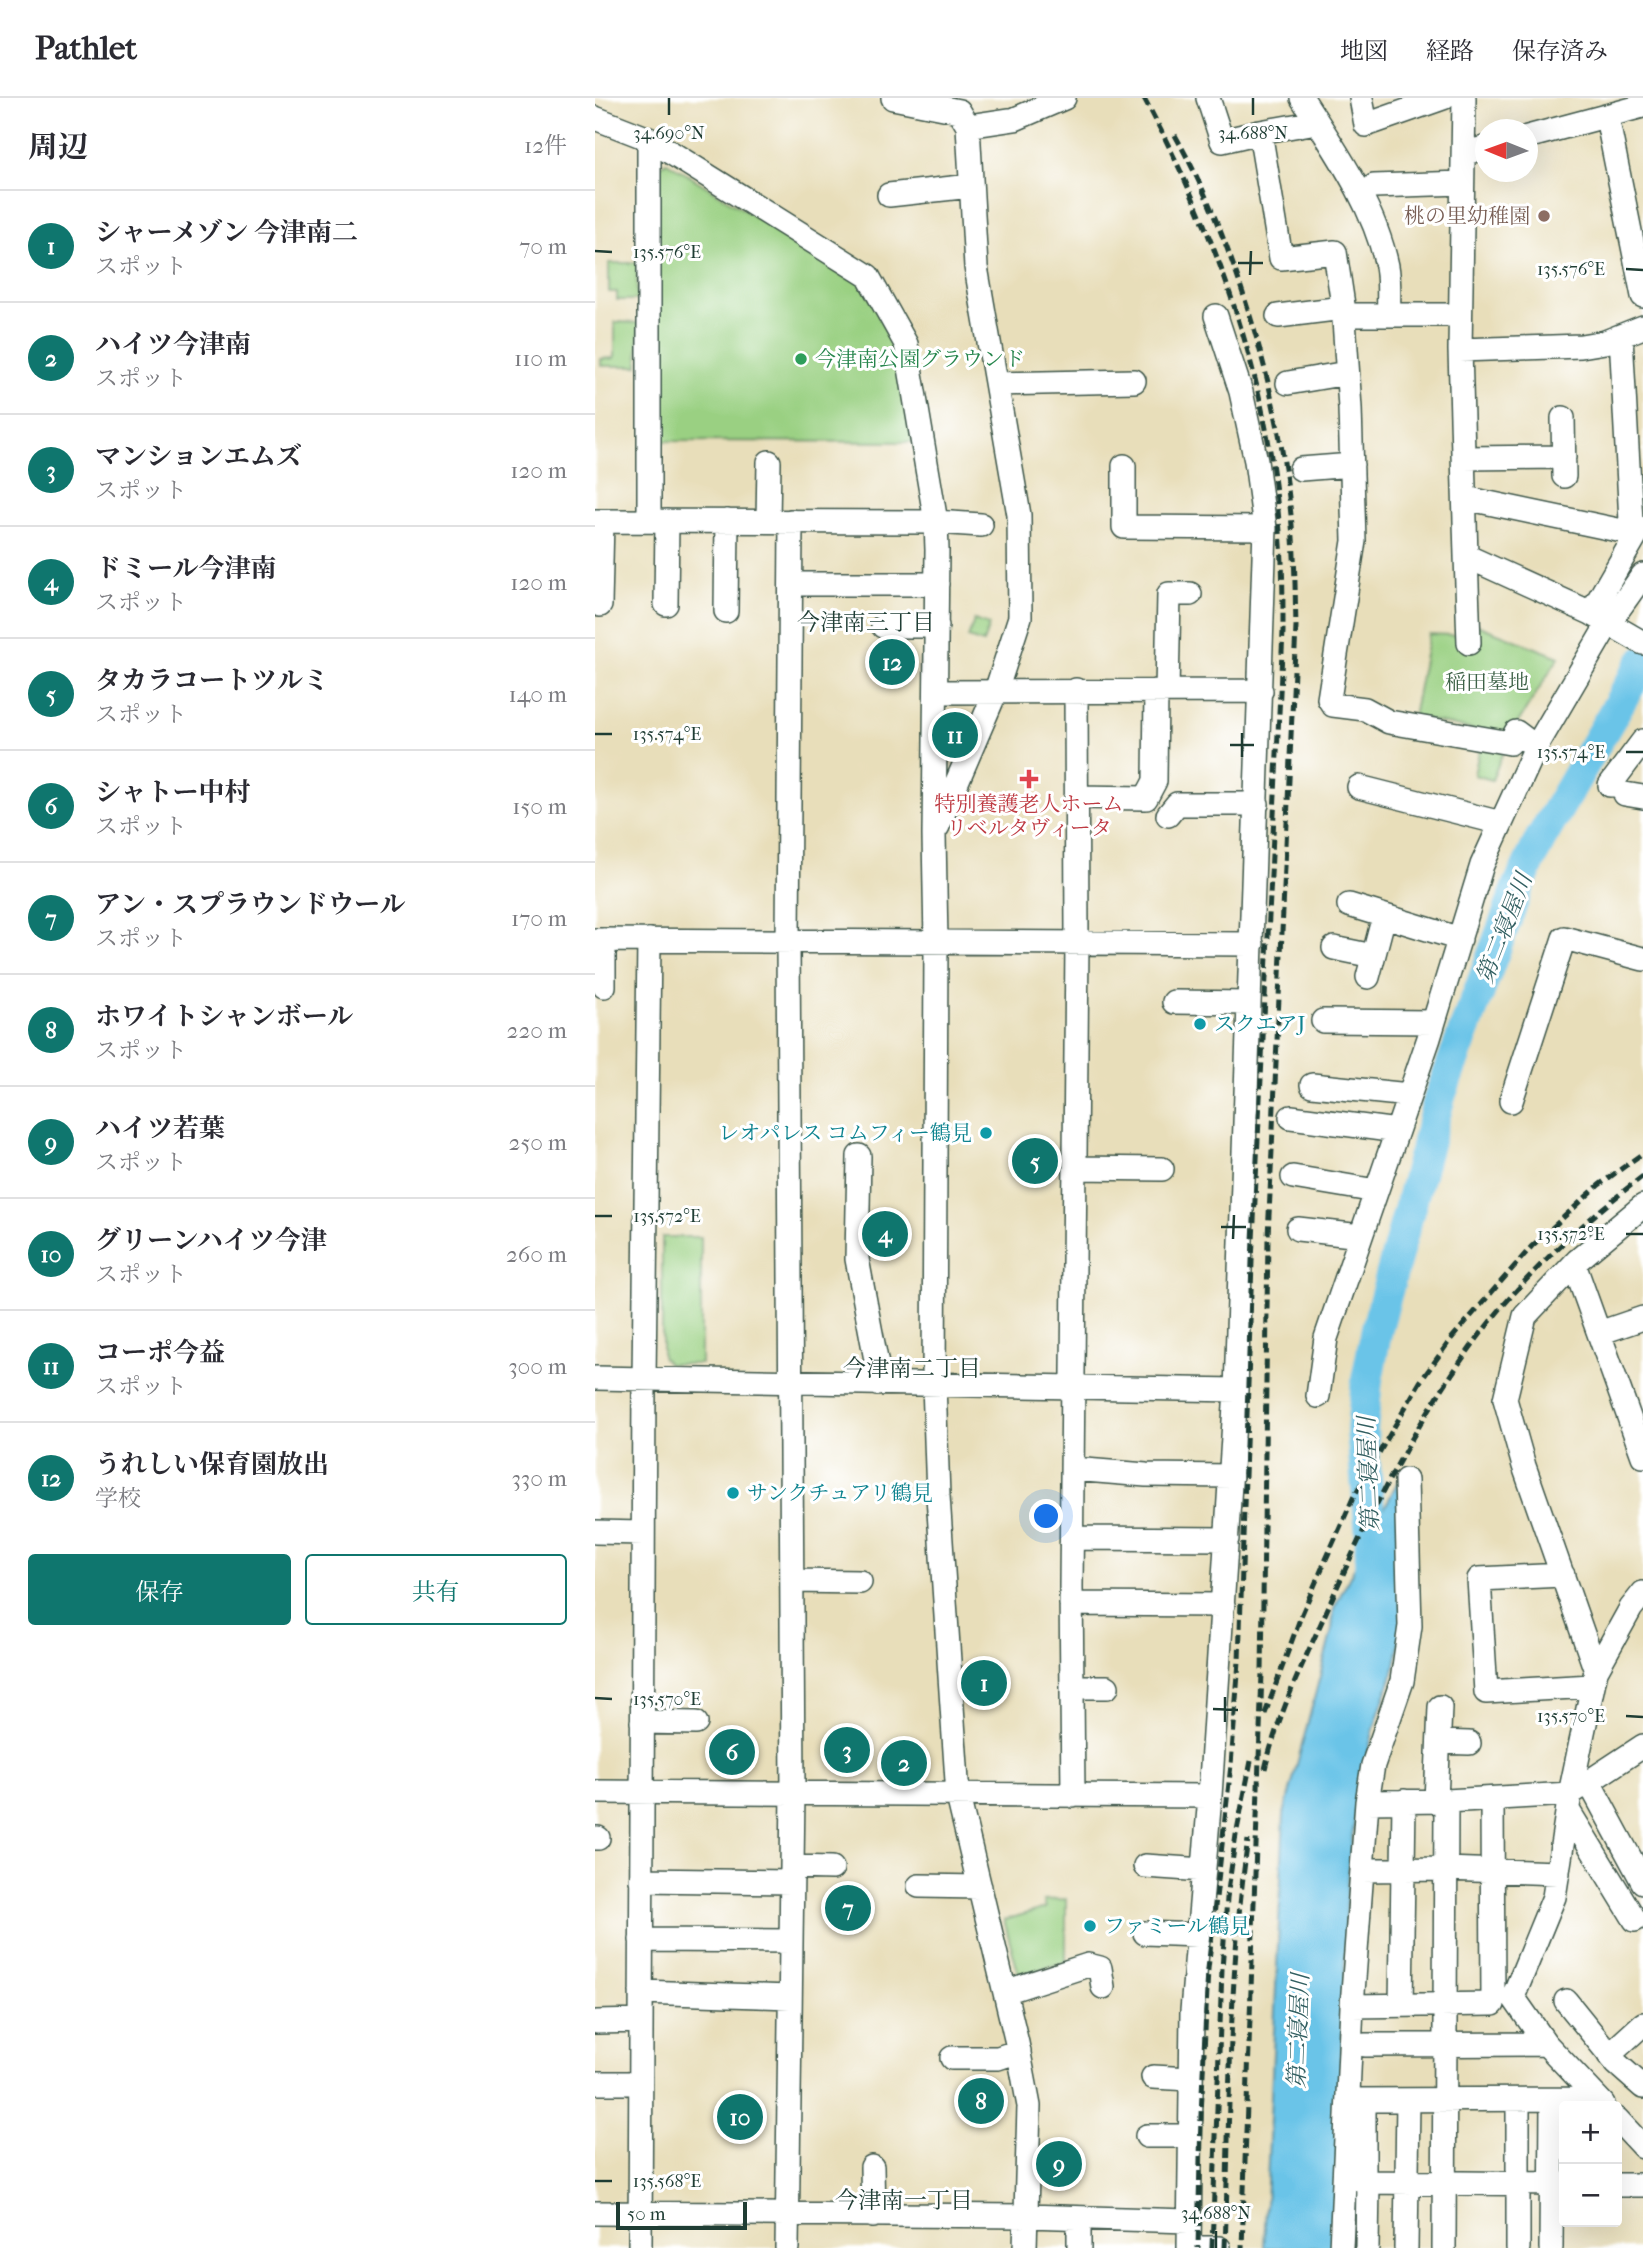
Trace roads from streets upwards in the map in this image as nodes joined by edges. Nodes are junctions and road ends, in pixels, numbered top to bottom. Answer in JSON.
{"nodes":[{"id":1,"x":1063,"y":98,"type":"edge"},
{"id":2,"x":1208,"y":98,"type":"edge"},
{"id":3,"x":1302,"y":98,"type":"edge"},
{"id":4,"x":1361,"y":98,"type":"edge"},
{"id":5,"x":1443,"y":98,"type":"edge"},
{"id":6,"x":1464,"y":98,"type":"edge"},
{"id":7,"x":903,"y":99,"type":"edge"},
{"id":8,"x":1643,"y":106,"type":"edge"},
{"id":9,"x":962,"y":112,"type":"edge"},
{"id":10,"x":1607,"y":117,"type":"junction"},
{"id":11,"x":595,"y":118,"type":"edge"},
{"id":12,"x":1311,"y":122,"type":"dead end"},
{"id":13,"x":1260,"y":132,"type":"junction"},
{"id":14,"x":1538,"y":134,"type":"edge"},
{"id":15,"x":649,"y":139,"type":"junction"},
{"id":16,"x":1475,"y":150,"type":"edge"},
{"id":17,"x":1462,"y":183,"type":"junction"},
{"id":18,"x":971,"y":186,"type":"junction"},
{"id":19,"x":1374,"y":186,"type":"dead end"},
{"id":20,"x":889,"y":195,"type":"dead end"},
{"id":21,"x":1643,"y":296,"type":"edge"},
{"id":22,"x":1343,"y":311,"type":"junction"},
{"id":23,"x":1389,"y":315,"type":"junction"},
{"id":24,"x":1460,"y":315,"type":"junction"},
{"id":25,"x":1216,"y":316,"type":"dead end"},
{"id":26,"x":1278,"y":316,"type":"dead end"},
{"id":27,"x":1643,"y":327,"type":"edge"},
{"id":28,"x":1621,"y":336,"type":"junction"},
{"id":29,"x":1460,"y":350,"type":"junction"},
{"id":30,"x":1347,"y":373,"type":"junction"},
{"id":31,"x":1134,"y":381,"type":"dead end"},
{"id":32,"x":1287,"y":383,"type":"dead end"},
{"id":33,"x":997,"y":384,"type":"junction"},
{"id":34,"x":1563,"y":418,"type":"dead end"},
{"id":35,"x":1464,"y":458,"type":"junction"},
{"id":36,"x":769,"y":461,"type":"dead end"},
{"id":37,"x":1352,"y":465,"type":"junction"},
{"id":38,"x":1124,"y":466,"type":"dead end"},
{"id":39,"x":1301,"y":469,"type":"dead end"},
{"id":40,"x":1465,"y":498,"type":"junction"},
{"id":41,"x":598,"y":521,"type":"edge"},
{"id":42,"x":658,"y":521,"type":"junction"},
{"id":43,"x":727,"y":521,"type":"junction"},
{"id":44,"x":768,"y":521,"type":"junction"},
{"id":45,"x":791,"y":522,"type":"junction"},
{"id":46,"x":936,"y":522,"type":"junction"},
{"id":47,"x":981,"y":525,"type":"dead end"},
{"id":48,"x":1265,"y":528,"type":"junction"},
{"id":49,"x":1636,"y":532,"type":"edge"},
{"id":50,"x":1466,"y":556,"type":"junction"},
{"id":51,"x":1643,"y":575,"type":"edge"},
{"id":52,"x":791,"y":584,"type":"junction"},
{"id":53,"x":937,"y":584,"type":"junction"},
{"id":54,"x":1189,"y":594,"type":"dead end"},
{"id":55,"x":598,"y":596,"type":"edge"},
{"id":56,"x":670,"y":600,"type":"dead end"},
{"id":57,"x":726,"y":611,"type":"dead end"},
{"id":58,"x":1599,"y":619,"type":"junction"},
{"id":59,"x":883,"y":626,"type":"dead end"},
{"id":60,"x":937,"y":626,"type":"junction"},
{"id":61,"x":1469,"y":643,"type":"dead end"},
{"id":62,"x":1643,"y":643,"type":"edge"},
{"id":63,"x":1076,"y":690,"type":"junction"},
{"id":64,"x":996,"y":691,"type":"junction"},
{"id":65,"x":1162,"y":691,"type":"junction"},
{"id":66,"x":1261,"y":691,"type":"junction"},
{"id":67,"x":936,"y":692,"type":"junction"},
{"id":68,"x":1643,"y":741,"type":"edge"},
{"id":69,"x":1536,"y":747,"type":"junction"},
{"id":70,"x":1359,"y":787,"type":"dead end"},
{"id":71,"x":1626,"y":792,"type":"edge"},
{"id":72,"x":1076,"y":797,"type":"junction"},
{"id":73,"x":1257,"y":804,"type":"junction"},
{"id":74,"x":1168,"y":815,"type":"dead end"},
{"id":75,"x":1501,"y":823,"type":"junction"},
{"id":76,"x":934,"y":835,"type":"junction"},
{"id":77,"x":1349,"y":905,"type":"dead end"},
{"id":78,"x":1384,"y":916,"type":"junction"},
{"id":79,"x":1460,"y":939,"type":"junction"},
{"id":80,"x":599,"y":940,"type":"edge"},
{"id":81,"x":649,"y":940,"type":"junction"},
{"id":82,"x":788,"y":940,"type":"junction"},
{"id":83,"x":936,"y":942,"type":"junction"},
{"id":84,"x":1077,"y":943,"type":"junction"},
{"id":85,"x":1252,"y":944,"type":"junction"},
{"id":86,"x":1334,"y":948,"type":"dead end"},
{"id":87,"x":1643,"y":959,"type":"edge"},
{"id":88,"x":604,"y":986,"type":"dead end"},
{"id":89,"x":1174,"y":1002,"type":"dead end"},
{"id":90,"x":1248,"y":1003,"type":"junction"},
{"id":91,"x":1323,"y":1021,"type":"dead end"},
{"id":92,"x":1433,"y":1022,"type":"junction"},
{"id":93,"x":1311,"y":1085,"type":"dead end"},
{"id":94,"x":1409,"y":1095,"type":"junction"},
{"id":95,"x":1511,"y":1101,"type":"dead end"},
{"id":96,"x":1291,"y":1116,"type":"dead end"},
{"id":97,"x":1397,"y":1131,"type":"junction"},
{"id":98,"x":859,"y":1156,"type":"dead end"},
{"id":99,"x":1075,"y":1168,"type":"junction"},
{"id":100,"x":1162,"y":1169,"type":"dead end"},
{"id":101,"x":1293,"y":1177,"type":"dead end"},
{"id":102,"x":1376,"y":1191,"type":"junction"},
{"id":103,"x":1643,"y":1206,"type":"edge"},
{"id":104,"x":1298,"y":1229,"type":"dead end"},
{"id":105,"x":1361,"y":1236,"type":"junction"},
{"id":106,"x":1574,"y":1264,"type":"junction"},
{"id":107,"x":1643,"y":1318,"type":"edge"},
{"id":108,"x":1599,"y":1333,"type":"junction"},
{"id":109,"x":595,"y":1378,"type":"edge"},
{"id":110,"x":644,"y":1380,"type":"junction"},
{"id":111,"x":791,"y":1383,"type":"junction"},
{"id":112,"x":877,"y":1384,"type":"junction"},
{"id":113,"x":934,"y":1384,"type":"junction"},
{"id":114,"x":1074,"y":1387,"type":"junction"},
{"id":115,"x":1236,"y":1390,"type":"junction"},
{"id":116,"x":1318,"y":1396,"type":"dead end"},
{"id":117,"x":1643,"y":1455,"type":"edge"},
{"id":118,"x":1073,"y":1469,"type":"junction"},
{"id":119,"x":1231,"y":1476,"type":"junction"},
{"id":120,"x":1406,"y":1480,"type":"dead end"},
{"id":121,"x":595,"y":1532,"type":"edge"},
{"id":122,"x":643,"y":1532,"type":"junction"},
{"id":123,"x":1072,"y":1538,"type":"junction"},
{"id":124,"x":1227,"y":1539,"type":"junction"},
{"id":125,"x":1563,"y":1575,"type":"junction"},
{"id":126,"x":792,"y":1581,"type":"junction"},
{"id":127,"x":860,"y":1582,"type":"dead end"},
{"id":128,"x":1643,"y":1592,"type":"edge"},
{"id":129,"x":1071,"y":1604,"type":"junction"},
{"id":130,"x":1223,"y":1605,"type":"junction"},
{"id":131,"x":1594,"y":1678,"type":"junction"},
{"id":132,"x":1072,"y":1687,"type":"junction"},
{"id":133,"x":1107,"y":1687,"type":"dead end"},
{"id":134,"x":1440,"y":1707,"type":"dead end"},
{"id":135,"x":642,"y":1722,"type":"junction"},
{"id":136,"x":696,"y":1723,"type":"dead end"},
{"id":137,"x":1439,"y":1742,"type":"junction"},
{"id":138,"x":1469,"y":1743,"type":"dead end"},
{"id":139,"x":1643,"y":1747,"type":"edge"},
{"id":140,"x":595,"y":1792,"type":"edge"},
{"id":141,"x":642,"y":1792,"type":"junction"},
{"id":142,"x":793,"y":1793,"type":"junction"},
{"id":143,"x":1576,"y":1795,"type":"junction"},
{"id":144,"x":958,"y":1796,"type":"junction"},
{"id":145,"x":1073,"y":1796,"type":"junction"},
{"id":146,"x":1210,"y":1796,"type":"junction"},
{"id":147,"x":1492,"y":1799,"type":"junction"},
{"id":148,"x":1404,"y":1801,"type":"junction"},
{"id":149,"x":1441,"y":1801,"type":"junction"},
{"id":150,"x":1367,"y":1802,"type":"junction"},
{"id":151,"x":1145,"y":1866,"type":"dead end"},
{"id":152,"x":832,"y":1868,"type":"dead end"},
{"id":153,"x":1446,"y":1869,"type":"junction"},
{"id":154,"x":1204,"y":1870,"type":"junction"},
{"id":155,"x":1362,"y":1870,"type":"junction"},
{"id":156,"x":1403,"y":1870,"type":"junction"},
{"id":157,"x":1492,"y":1871,"type":"junction"},
{"id":158,"x":1558,"y":1873,"type":"junction"},
{"id":159,"x":791,"y":1875,"type":"junction"},
{"id":160,"x":641,"y":1880,"type":"junction"},
{"id":161,"x":1643,"y":1882,"type":"edge"},
{"id":162,"x":919,"y":1886,"type":"dead end"},
{"id":163,"x":979,"y":1887,"type":"junction"},
{"id":164,"x":1635,"y":1920,"type":"dead end"},
{"id":165,"x":1146,"y":1933,"type":"dead end"},
{"id":166,"x":1198,"y":1935,"type":"junction"},
{"id":167,"x":641,"y":1940,"type":"junction"},
{"id":168,"x":791,"y":1941,"type":"junction"},
{"id":169,"x":1103,"y":1987,"type":"dead end"},
{"id":170,"x":641,"y":1992,"type":"junction"},
{"id":171,"x":1005,"y":1992,"type":"junction"},
{"id":172,"x":790,"y":1997,"type":"junction"},
{"id":173,"x":1500,"y":2000,"type":"junction"},
{"id":174,"x":1566,"y":2001,"type":"dead end"},
{"id":175,"x":1446,"y":2004,"type":"junction"},
{"id":176,"x":1401,"y":2005,"type":"junction"},
{"id":177,"x":1352,"y":2007,"type":"junction"},
{"id":178,"x":641,"y":2021,"type":"junction"},
{"id":179,"x":597,"y":2022,"type":"dead end"},
{"id":180,"x":1643,"y":2024,"type":"edge"},
{"id":181,"x":1546,"y":2044,"type":"junction"},
{"id":182,"x":1365,"y":2045,"type":"dead end"},
{"id":183,"x":1447,"y":2045,"type":"junction"},
{"id":184,"x":1019,"y":2051,"type":"junction"},
{"id":185,"x":1609,"y":2055,"type":"junction"},
{"id":186,"x":952,"y":2058,"type":"dead end"},
{"id":187,"x":1153,"y":2077,"type":"dead end"},
{"id":188,"x":1191,"y":2079,"type":"junction"},
{"id":189,"x":595,"y":2083,"type":"edge"},
{"id":190,"x":640,"y":2083,"type":"junction"},
{"id":191,"x":1643,"y":2087,"type":"edge"},
{"id":192,"x":1356,"y":2100,"type":"junction"},
{"id":193,"x":1408,"y":2100,"type":"junction"},
{"id":194,"x":1446,"y":2100,"type":"junction"},
{"id":195,"x":1518,"y":2100,"type":"junction"},
{"id":196,"x":1552,"y":2100,"type":"junction"},
{"id":197,"x":1569,"y":2101,"type":"edge"},
{"id":198,"x":1600,"y":2101,"type":"edge"},
{"id":199,"x":1622,"y":2124,"type":"edge"},
{"id":200,"x":1147,"y":2136,"type":"dead end"},
{"id":201,"x":1190,"y":2136,"type":"junction"},
{"id":202,"x":1643,"y":2147,"type":"edge"},
{"id":203,"x":873,"y":2167,"type":"dead end"},
{"id":204,"x":1368,"y":2182,"type":"junction"},
{"id":205,"x":1407,"y":2182,"type":"junction"},
{"id":206,"x":1444,"y":2183,"type":"junction"},
{"id":207,"x":1518,"y":2184,"type":"junction"},
{"id":208,"x":1558,"y":2184,"type":"edge"},
{"id":209,"x":1622,"y":2185,"type":"edge"},
{"id":210,"x":1643,"y":2185,"type":"edge"},
{"id":211,"x":595,"y":2213,"type":"edge"},
{"id":212,"x":640,"y":2214,"type":"junction"},
{"id":213,"x":787,"y":2215,"type":"junction"},
{"id":214,"x":873,"y":2216,"type":"junction"},
{"id":215,"x":1027,"y":2216,"type":"junction"},
{"id":216,"x":1079,"y":2218,"type":"junction"},
{"id":217,"x":1188,"y":2221,"type":"junction"},
{"id":218,"x":640,"y":2248,"type":"edge"},
{"id":219,"x":787,"y":2248,"type":"edge"},
{"id":220,"x":1025,"y":2248,"type":"edge"},
{"id":221,"x":1079,"y":2248,"type":"edge"},
{"id":222,"x":1219,"y":2248,"type":"edge"},
{"id":223,"x":1341,"y":2248,"type":"edge"},
{"id":224,"x":1367,"y":2248,"type":"edge"},
{"id":225,"x":1406,"y":2248,"type":"edge"},
{"id":226,"x":1444,"y":2248,"type":"edge"},
{"id":227,"x":1517,"y":2248,"type":"edge"},
{"id":228,"x":1551,"y":2248,"type":"edge"}],
"edges":[{"from":1,"to":9,"type":"street"},
{"from":2,"to":13,"type":"street"},
{"from":3,"to":23,"type":"street"},
{"from":4,"to":5,"type":"street"},
{"from":6,"to":16,"type":"street"},
{"from":7,"to":9,"type":"street"},
{"from":8,"to":10,"type":"street"},
{"from":9,"to":18,"type":"street"},
{"from":10,"to":14,"type":"street"},
{"from":10,"to":21,"type":"street"},
{"from":11,"to":15,"type":"street"},
{"from":12,"to":13,"type":"street"},
{"from":13,"to":22,"type":"street"},
{"from":15,"to":42,"type":"street"},
{"from":15,"to":46,"type":"street"},
{"from":16,"to":17,"type":"street"},
{"from":17,"to":19,"type":"street"},
{"from":17,"to":24,"type":"street"},
{"from":18,"to":20,"type":"street"},
{"from":18,"to":33,"type":"street"},
{"from":22,"to":23,"type":"street"},
{"from":22,"to":26,"type":"street"},
{"from":22,"to":30,"type":"street"},
{"from":23,"to":24,"type":"street"},
{"from":24,"to":29,"type":"street"},
{"from":25,"to":48,"type":"street"},
{"from":27,"to":28,"type":"street"},
{"from":28,"to":29,"type":"street"},
{"from":28,"to":49,"type":"street"},
{"from":29,"to":35,"type":"street"},
{"from":30,"to":32,"type":"street"},
{"from":30,"to":37,"type":"street"},
{"from":31,"to":33,"type":"street"},
{"from":33,"to":64,"type":"street"},
{"from":34,"to":35,"type":"street"},
{"from":35,"to":40,"type":"street"},
{"from":36,"to":44,"type":"street"},
{"from":37,"to":39,"type":"street"},
{"from":37,"to":69,"type":"street"},
{"from":38,"to":48,"type":"street"},
{"from":40,"to":49,"type":"street"},
{"from":40,"to":50,"type":"street"},
{"from":41,"to":42,"type":"street"},
{"from":41,"to":55,"type":"street"},
{"from":42,"to":43,"type":"street"},
{"from":42,"to":56,"type":"street"},
{"from":43,"to":44,"type":"street"},
{"from":43,"to":57,"type":"street"},
{"from":44,"to":45,"type":"street"},
{"from":45,"to":46,"type":"street"},
{"from":45,"to":52,"type":"street"},
{"from":46,"to":47,"type":"street"},
{"from":46,"to":53,"type":"street"},
{"from":48,"to":66,"type":"street"},
{"from":49,"to":58,"type":"street"},
{"from":50,"to":58,"type":"street"},
{"from":50,"to":61,"type":"street"},
{"from":51,"to":58,"type":"street"},
{"from":52,"to":53,"type":"street"},
{"from":52,"to":82,"type":"street"},
{"from":53,"to":60,"type":"street"},
{"from":54,"to":65,"type":"street"},
{"from":58,"to":62,"type":"street"},
{"from":58,"to":69,"type":"street"},
{"from":59,"to":60,"type":"street"},
{"from":60,"to":67,"type":"street"},
{"from":63,"to":64,"type":"street"},
{"from":63,"to":65,"type":"street"},
{"from":63,"to":72,"type":"street"},
{"from":64,"to":67,"type":"street"},
{"from":64,"to":76,"type":"street"},
{"from":65,"to":66,"type":"street"},
{"from":65,"to":72,"type":"street"},
{"from":66,"to":73,"type":"street"},
{"from":67,"to":76,"type":"street"},
{"from":68,"to":71,"type":"street"},
{"from":69,"to":75,"type":"street"},
{"from":70,"to":75,"type":"street"},
{"from":72,"to":84,"type":"street"},
{"from":73,"to":74,"type":"street"},
{"from":73,"to":85,"type":"street"},
{"from":75,"to":79,"type":"street"},
{"from":76,"to":83,"type":"street"},
{"from":77,"to":78,"type":"street"},
{"from":78,"to":79,"type":"street"},
{"from":78,"to":86,"type":"street"},
{"from":79,"to":92,"type":"street"},
{"from":80,"to":81,"type":"street"},
{"from":80,"to":88,"type":"street"},
{"from":81,"to":82,"type":"street"},
{"from":81,"to":110,"type":"street"},
{"from":82,"to":83,"type":"street"},
{"from":82,"to":111,"type":"street"},
{"from":83,"to":84,"type":"street"},
{"from":83,"to":113,"type":"street"},
{"from":84,"to":85,"type":"street"},
{"from":84,"to":99,"type":"street"},
{"from":85,"to":90,"type":"street"},
{"from":87,"to":95,"type":"street"},
{"from":89,"to":90,"type":"street"},
{"from":90,"to":115,"type":"street"},
{"from":91,"to":92,"type":"street"},
{"from":92,"to":94,"type":"street"},
{"from":93,"to":94,"type":"street"},
{"from":94,"to":97,"type":"street"},
{"from":96,"to":97,"type":"street"},
{"from":97,"to":102,"type":"street"},
{"from":98,"to":112,"type":"street"},
{"from":99,"to":100,"type":"street"},
{"from":99,"to":114,"type":"street"},
{"from":101,"to":102,"type":"street"},
{"from":102,"to":105,"type":"street"},
{"from":103,"to":106,"type":"street"},
{"from":104,"to":105,"type":"street"},
{"from":105,"to":116,"type":"street"},
{"from":106,"to":108,"type":"street"},
{"from":106,"to":125,"type":"street"},
{"from":107,"to":108,"type":"street"},
{"from":108,"to":117,"type":"street"},
{"from":109,"to":110,"type":"street"},
{"from":110,"to":111,"type":"street"},
{"from":110,"to":122,"type":"street"},
{"from":111,"to":112,"type":"street"},
{"from":111,"to":126,"type":"street"},
{"from":112,"to":113,"type":"street"},
{"from":113,"to":114,"type":"street"},
{"from":113,"to":144,"type":"street"},
{"from":114,"to":115,"type":"street"},
{"from":114,"to":118,"type":"street"},
{"from":115,"to":119,"type":"street"},
{"from":118,"to":119,"type":"street"},
{"from":118,"to":123,"type":"street"},
{"from":119,"to":124,"type":"street"},
{"from":120,"to":150,"type":"street"},
{"from":121,"to":122,"type":"street"},
{"from":122,"to":135,"type":"street"},
{"from":123,"to":124,"type":"street"},
{"from":123,"to":129,"type":"street"},
{"from":124,"to":130,"type":"street"},
{"from":125,"to":131,"type":"street"},
{"from":125,"to":131,"type":"street"},
{"from":126,"to":127,"type":"street"},
{"from":126,"to":142,"type":"street"},
{"from":128,"to":131,"type":"street"},
{"from":129,"to":130,"type":"street"},
{"from":129,"to":132,"type":"street"},
{"from":130,"to":146,"type":"street"},
{"from":131,"to":143,"type":"street"},
{"from":132,"to":133,"type":"street"},
{"from":132,"to":145,"type":"street"},
{"from":134,"to":137,"type":"street"},
{"from":135,"to":136,"type":"street"},
{"from":135,"to":141,"type":"street"},
{"from":137,"to":138,"type":"street"},
{"from":137,"to":149,"type":"street"},
{"from":139,"to":143,"type":"street"},
{"from":140,"to":141,"type":"street"},
{"from":141,"to":142,"type":"street"},
{"from":141,"to":160,"type":"street"},
{"from":142,"to":144,"type":"street"},
{"from":142,"to":159,"type":"street"},
{"from":143,"to":147,"type":"street"},
{"from":143,"to":158,"type":"street"},
{"from":143,"to":161,"type":"street"},
{"from":143,"to":164,"type":"street"},
{"from":144,"to":145,"type":"street"},
{"from":144,"to":163,"type":"street"},
{"from":145,"to":146,"type":"street"},
{"from":146,"to":154,"type":"street"},
{"from":147,"to":149,"type":"street"},
{"from":147,"to":157,"type":"street"},
{"from":148,"to":149,"type":"street"},
{"from":148,"to":150,"type":"street"},
{"from":148,"to":156,"type":"street"},
{"from":149,"to":153,"type":"street"},
{"from":150,"to":155,"type":"street"},
{"from":151,"to":154,"type":"street"},
{"from":152,"to":159,"type":"street"},
{"from":153,"to":156,"type":"street"},
{"from":153,"to":157,"type":"street"},
{"from":153,"to":175,"type":"street"},
{"from":154,"to":166,"type":"street"},
{"from":155,"to":156,"type":"street"},
{"from":155,"to":177,"type":"street"},
{"from":156,"to":176,"type":"street"},
{"from":157,"to":158,"type":"street"},
{"from":157,"to":173,"type":"street"},
{"from":158,"to":173,"type":"street"},
{"from":159,"to":160,"type":"street"},
{"from":159,"to":168,"type":"street"},
{"from":160,"to":167,"type":"street"},
{"from":162,"to":163,"type":"street"},
{"from":163,"to":171,"type":"street"},
{"from":165,"to":166,"type":"street"},
{"from":166,"to":188,"type":"street"},
{"from":167,"to":168,"type":"street"},
{"from":167,"to":170,"type":"street"},
{"from":168,"to":172,"type":"street"},
{"from":169,"to":171,"type":"street"},
{"from":170,"to":172,"type":"street"},
{"from":170,"to":178,"type":"street"},
{"from":171,"to":184,"type":"street"},
{"from":172,"to":213,"type":"street"},
{"from":173,"to":175,"type":"street"},
{"from":173,"to":181,"type":"street"},
{"from":174,"to":185,"type":"street"},
{"from":175,"to":176,"type":"street"},
{"from":175,"to":183,"type":"street"},
{"from":176,"to":177,"type":"street"},
{"from":177,"to":192,"type":"street"},
{"from":178,"to":179,"type":"street"},
{"from":178,"to":190,"type":"street"},
{"from":180,"to":185,"type":"street"},
{"from":181,"to":183,"type":"street"},
{"from":181,"to":198,"type":"street"},
{"from":182,"to":183,"type":"street"},
{"from":183,"to":194,"type":"street"},
{"from":184,"to":186,"type":"street"},
{"from":184,"to":215,"type":"street"},
{"from":185,"to":191,"type":"street"},
{"from":187,"to":188,"type":"street"},
{"from":188,"to":201,"type":"street"},
{"from":189,"to":190,"type":"street"},
{"from":190,"to":212,"type":"street"},
{"from":192,"to":193,"type":"street"},
{"from":192,"to":204,"type":"street"},
{"from":192,"to":223,"type":"street"},
{"from":193,"to":194,"type":"street"},
{"from":193,"to":205,"type":"street"},
{"from":194,"to":195,"type":"street"},
{"from":194,"to":206,"type":"street"},
{"from":195,"to":196,"type":"street"},
{"from":195,"to":207,"type":"street"},
{"from":196,"to":197,"type":"street"},
{"from":196,"to":208,"type":"street"},
{"from":199,"to":202,"type":"street"},
{"from":200,"to":201,"type":"street"},
{"from":201,"to":217,"type":"street"},
{"from":203,"to":214,"type":"street"},
{"from":204,"to":205,"type":"street"},
{"from":204,"to":224,"type":"street"},
{"from":205,"to":206,"type":"street"},
{"from":205,"to":225,"type":"street"},
{"from":206,"to":207,"type":"street"},
{"from":206,"to":226,"type":"street"},
{"from":207,"to":208,"type":"street"},
{"from":207,"to":227,"type":"street"},
{"from":208,"to":228,"type":"street"},
{"from":209,"to":210,"type":"street"},
{"from":211,"to":212,"type":"street"},
{"from":212,"to":213,"type":"street"},
{"from":212,"to":218,"type":"street"},
{"from":213,"to":214,"type":"street"},
{"from":213,"to":219,"type":"street"},
{"from":214,"to":215,"type":"street"},
{"from":215,"to":216,"type":"street"},
{"from":215,"to":220,"type":"street"},
{"from":216,"to":217,"type":"street"},
{"from":216,"to":221,"type":"street"},
{"from":217,"to":222,"type":"street"}]}
